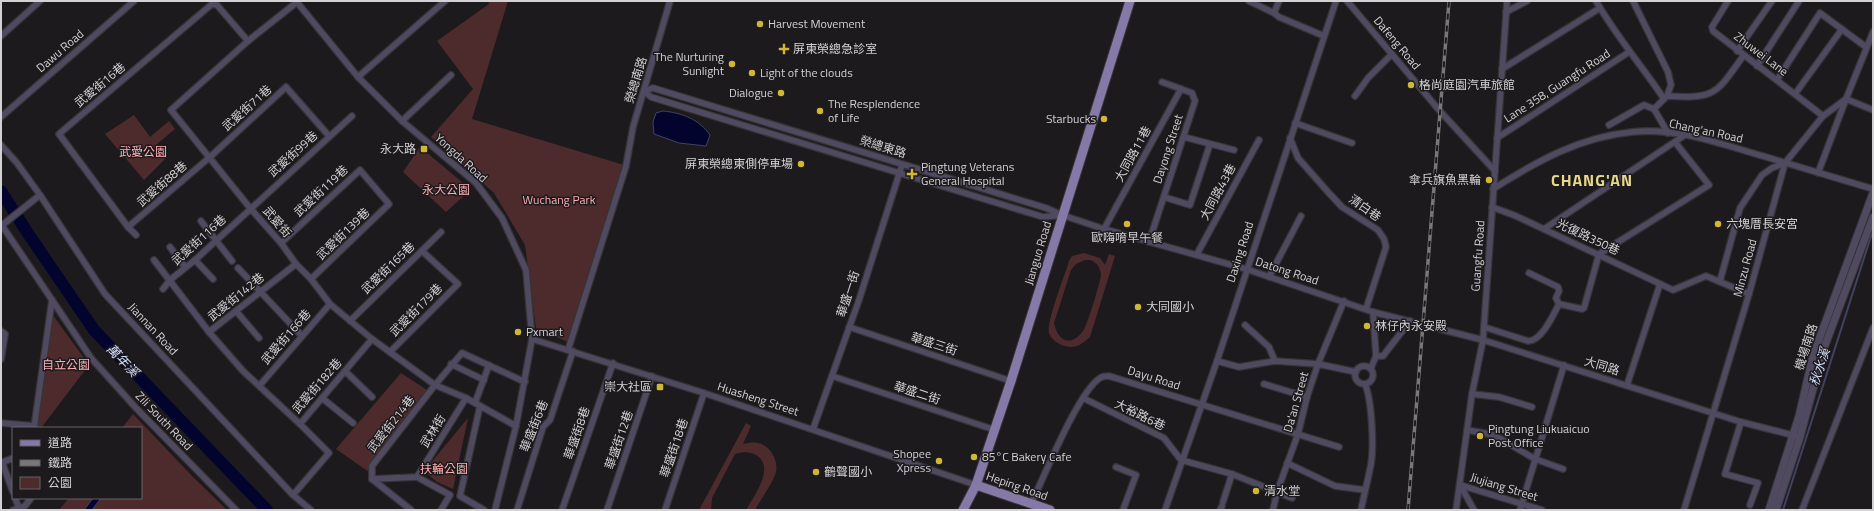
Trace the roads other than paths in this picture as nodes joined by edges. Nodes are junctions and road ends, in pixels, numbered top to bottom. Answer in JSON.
{"nodes":[{"id":1,"x":40,"y":1,"type":"edge"},
{"id":2,"x":134,"y":1,"type":"edge"},
{"id":3,"x":445,"y":1,"type":"edge"},
{"id":4,"x":670,"y":1,"type":"edge"},
{"id":5,"x":1130,"y":1,"type":"edge"},
{"id":6,"x":1249,"y":1,"type":"edge"},
{"id":7,"x":1279,"y":1,"type":"edge"},
{"id":8,"x":1336,"y":1,"type":"edge"},
{"id":9,"x":1348,"y":1,"type":"edge"},
{"id":10,"x":1507,"y":1,"type":"edge"},
{"id":11,"x":1527,"y":1,"type":"edge"},
{"id":12,"x":1596,"y":1,"type":"edge"},
{"id":13,"x":1633,"y":1,"type":"edge"},
{"id":14,"x":1728,"y":1,"type":"edge"},
{"id":15,"x":1772,"y":1,"type":"edge"},
{"id":16,"x":1800,"y":1,"type":"edge"},
{"id":17,"x":296,"y":2,"type":"edge"},
{"id":18,"x":1600,"y":8,"type":"junction"},
{"id":19,"x":1506,"y":12,"type":"junction"},
{"id":20,"x":1274,"y":13,"type":"junction"},
{"id":21,"x":1842,"y":29,"type":"junction"},
{"id":22,"x":1873,"y":32,"type":"edge"},
{"id":23,"x":1,"y":36,"type":"edge"},
{"id":24,"x":1324,"y":36,"type":"junction"},
{"id":25,"x":248,"y":41,"type":"junction"},
{"id":26,"x":1866,"y":47,"type":"junction"},
{"id":27,"x":1737,"y":51,"type":"junction"},
{"id":28,"x":1630,"y":52,"type":"junction"},
{"id":29,"x":1392,"y":54,"type":"junction"},
{"id":30,"x":1744,"y":55,"type":"junction"},
{"id":31,"x":1757,"y":66,"type":"junction"},
{"id":32,"x":1502,"y":69,"type":"junction"},
{"id":33,"x":450,"y":75,"type":"dead end"},
{"id":34,"x":358,"y":77,"type":"junction"},
{"id":35,"x":1777,"y":80,"type":"junction"},
{"id":36,"x":1162,"y":82,"type":"dead end"},
{"id":37,"x":1181,"y":89,"type":"junction"},
{"id":38,"x":644,"y":91,"type":"junction"},
{"id":39,"x":1795,"y":94,"type":"junction"},
{"id":40,"x":1355,"y":96,"type":"dead end"},
{"id":41,"x":1666,"y":98,"type":"junction"},
{"id":42,"x":1846,"y":99,"type":"junction"},
{"id":43,"x":706,"y":104,"type":"junction"},
{"id":44,"x":1654,"y":109,"type":"junction"},
{"id":45,"x":1873,"y":110,"type":"edge"},
{"id":46,"x":703,"y":113,"type":"junction"},
{"id":47,"x":352,"y":116,"type":"dead end"},
{"id":48,"x":1823,"y":116,"type":"junction"},
{"id":49,"x":1,"y":117,"type":"edge"},
{"id":50,"x":402,"y":121,"type":"junction"},
{"id":51,"x":1295,"y":123,"type":"junction"},
{"id":52,"x":1609,"y":125,"type":"dead end"},
{"id":53,"x":1668,"y":133,"type":"junction"},
{"id":54,"x":1685,"y":135,"type":"junction"},
{"id":55,"x":329,"y":136,"type":"junction"},
{"id":56,"x":1184,"y":137,"type":"junction"},
{"id":57,"x":1290,"y":138,"type":"junction"},
{"id":58,"x":1497,"y":138,"type":"junction"},
{"id":59,"x":1259,"y":140,"type":"dead end"},
{"id":60,"x":1675,"y":142,"type":"junction"},
{"id":61,"x":1352,"y":143,"type":"dead end"},
{"id":62,"x":1210,"y":144,"type":"junction"},
{"id":63,"x":1,"y":145,"type":"edge"},
{"id":64,"x":855,"y":150,"type":"junction"},
{"id":65,"x":1234,"y":150,"type":"dead end"},
{"id":66,"x":210,"y":157,"type":"junction"},
{"id":67,"x":852,"y":159,"type":"junction"},
{"id":68,"x":1785,"y":163,"type":"junction"},
{"id":69,"x":902,"y":164,"type":"junction"},
{"id":70,"x":1495,"y":171,"type":"junction"},
{"id":71,"x":899,"y":173,"type":"junction"},
{"id":72,"x":1818,"y":173,"type":"junction"},
{"id":73,"x":963,"y":183,"type":"junction"},
{"id":74,"x":1493,"y":188,"type":"junction"},
{"id":75,"x":1873,"y":190,"type":"edge"},
{"id":76,"x":961,"y":192,"type":"junction"},
{"id":77,"x":1873,"y":193,"type":"edge"},
{"id":78,"x":40,"y":195,"type":"junction"},
{"id":79,"x":1164,"y":197,"type":"junction"},
{"id":80,"x":389,"y":204,"type":"joint"},
{"id":81,"x":1492,"y":207,"type":"junction"},
{"id":82,"x":250,"y":208,"type":"junction"},
{"id":83,"x":1062,"y":215,"type":"junction"},
{"id":84,"x":1301,"y":216,"type":"dead end"},
{"id":85,"x":1873,"y":217,"type":"edge"},
{"id":86,"x":201,"y":221,"type":"dead end"},
{"id":87,"x":1,"y":225,"type":"edge"},
{"id":88,"x":128,"y":227,"type":"junction"},
{"id":89,"x":1104,"y":229,"type":"junction"},
{"id":90,"x":1544,"y":229,"type":"junction"},
{"id":91,"x":442,"y":232,"type":"dead end"},
{"id":92,"x":136,"y":235,"type":"dead end"},
{"id":93,"x":215,"y":241,"type":"junction"},
{"id":94,"x":1149,"y":242,"type":"junction"},
{"id":95,"x":281,"y":243,"type":"junction"},
{"id":96,"x":170,"y":248,"type":"dead end"},
{"id":97,"x":422,"y":251,"type":"junction"},
{"id":98,"x":1197,"y":254,"type":"junction"},
{"id":99,"x":1599,"y":254,"type":"junction"},
{"id":100,"x":154,"y":260,"type":"dead end"},
{"id":101,"x":195,"y":260,"type":"junction"},
{"id":102,"x":232,"y":261,"type":"dead end"},
{"id":103,"x":296,"y":264,"type":"junction"},
{"id":104,"x":185,"y":268,"type":"junction"},
{"id":105,"x":238,"y":268,"type":"dead end"},
{"id":106,"x":1246,"y":269,"type":"junction"},
{"id":107,"x":1529,"y":273,"type":"dead end"},
{"id":108,"x":1269,"y":277,"type":"junction"},
{"id":109,"x":213,"y":279,"type":"dead end"},
{"id":110,"x":311,"y":279,"type":"junction"},
{"id":111,"x":170,"y":280,"type":"junction"},
{"id":112,"x":1720,"y":281,"type":"junction"},
{"id":113,"x":1660,"y":284,"type":"junction"},
{"id":114,"x":163,"y":289,"type":"dead end"},
{"id":115,"x":260,"y":292,"type":"junction"},
{"id":116,"x":1749,"y":294,"type":"junction"},
{"id":117,"x":52,"y":300,"type":"junction"},
{"id":118,"x":1344,"y":301,"type":"junction"},
{"id":119,"x":330,"y":304,"type":"junction"},
{"id":120,"x":1559,"y":304,"type":"junction"},
{"id":121,"x":1366,"y":309,"type":"junction"},
{"id":122,"x":236,"y":311,"type":"junction"},
{"id":123,"x":1373,"y":312,"type":"junction"},
{"id":124,"x":350,"y":321,"type":"junction"},
{"id":125,"x":1410,"y":321,"type":"junction"},
{"id":126,"x":1244,"y":325,"type":"dead end"},
{"id":127,"x":1484,"y":326,"type":"junction"},
{"id":128,"x":849,"y":327,"type":"junction"},
{"id":129,"x":1873,"y":328,"type":"edge"},
{"id":130,"x":1,"y":331,"type":"edge"},
{"id":131,"x":209,"y":332,"type":"junction"},
{"id":132,"x":302,"y":336,"type":"junction"},
{"id":133,"x":259,"y":338,"type":"dead end"},
{"id":134,"x":372,"y":339,"type":"junction"},
{"id":135,"x":532,"y":339,"type":"junction"},
{"id":136,"x":1483,"y":340,"type":"junction"},
{"id":137,"x":570,"y":351,"type":"junction"},
{"id":138,"x":390,"y":352,"type":"junction"},
{"id":139,"x":1376,"y":356,"type":"junction"},
{"id":140,"x":1,"y":359,"type":"edge"},
{"id":141,"x":1217,"y":361,"type":"junction"},
{"id":142,"x":1275,"y":361,"type":"junction"},
{"id":143,"x":613,"y":363,"type":"junction"},
{"id":144,"x":451,"y":364,"type":"junction"},
{"id":145,"x":1318,"y":364,"type":"junction"},
{"id":146,"x":489,"y":365,"type":"junction"},
{"id":147,"x":1564,"y":365,"type":"junction"},
{"id":148,"x":1371,"y":368,"type":"junction"},
{"id":149,"x":345,"y":371,"type":"junction"},
{"id":150,"x":1356,"y":372,"type":"junction"},
{"id":151,"x":652,"y":376,"type":"junction"},
{"id":152,"x":832,"y":376,"type":"junction"},
{"id":153,"x":484,"y":380,"type":"junction"},
{"id":154,"x":1011,"y":381,"type":"junction"},
{"id":155,"x":525,"y":382,"type":"junction"},
{"id":156,"x":434,"y":384,"type":"junction"},
{"id":157,"x":1264,"y":384,"type":"dead end"},
{"id":158,"x":1365,"y":384,"type":"junction"},
{"id":159,"x":260,"y":385,"type":"junction"},
{"id":160,"x":1627,"y":385,"type":"junction"},
{"id":161,"x":704,"y":393,"type":"junction"},
{"id":162,"x":1472,"y":394,"type":"junction"},
{"id":163,"x":372,"y":397,"type":"dead end"},
{"id":164,"x":1307,"y":397,"type":"junction"},
{"id":165,"x":322,"y":398,"type":"junction"},
{"id":166,"x":466,"y":398,"type":"junction"},
{"id":167,"x":1083,"y":398,"type":"junction"},
{"id":168,"x":477,"y":404,"type":"junction"},
{"id":169,"x":1201,"y":404,"type":"junction"},
{"id":170,"x":1532,"y":407,"type":"dead end"},
{"id":171,"x":1714,"y":412,"type":"junction"},
{"id":172,"x":1740,"y":422,"type":"junction"},
{"id":173,"x":1,"y":423,"type":"edge"},
{"id":174,"x":353,"y":423,"type":"dead end"},
{"id":175,"x":300,"y":424,"type":"junction"},
{"id":176,"x":516,"y":426,"type":"junction"},
{"id":177,"x":34,"y":427,"type":"edge"},
{"id":178,"x":813,"y":429,"type":"junction"},
{"id":179,"x":995,"y":430,"type":"junction"},
{"id":180,"x":1467,"y":430,"type":"junction"},
{"id":181,"x":1298,"y":434,"type":"junction"},
{"id":182,"x":1796,"y":436,"type":"junction"},
{"id":183,"x":1339,"y":447,"type":"dead end"},
{"id":184,"x":12,"y":458,"type":"edge"},
{"id":185,"x":1535,"y":458,"type":"junction"},
{"id":186,"x":1181,"y":460,"type":"junction"},
{"id":187,"x":2,"y":462,"type":"edge"},
{"id":188,"x":1287,"y":463,"type":"junction"},
{"id":189,"x":1116,"y":467,"type":"dead end"},
{"id":190,"x":1563,"y":469,"type":"dead end"},
{"id":191,"x":1232,"y":474,"type":"junction"},
{"id":192,"x":417,"y":477,"type":"junction"},
{"id":193,"x":372,"y":479,"type":"junction"},
{"id":194,"x":976,"y":485,"type":"junction"},
{"id":195,"x":1460,"y":485,"type":"junction"},
{"id":196,"x":12,"y":489,"type":"edge"},
{"id":197,"x":1365,"y":490,"type":"junction"},
{"id":198,"x":1277,"y":492,"type":"junction"},
{"id":199,"x":293,"y":495,"type":"junction"},
{"id":200,"x":450,"y":495,"type":"junction"},
{"id":201,"x":460,"y":496,"type":"junction"},
{"id":202,"x":1292,"y":498,"type":"dead end"},
{"id":203,"x":15,"y":499,"type":"edge"},
{"id":204,"x":30,"y":499,"type":"edge"},
{"id":205,"x":1030,"y":504,"type":"junction"},
{"id":206,"x":1522,"y":504,"type":"junction"},
{"id":207,"x":1750,"y":505,"type":"dead end"},
{"id":208,"x":1222,"y":506,"type":"edge"},
{"id":209,"x":16,"y":509,"type":"edge"},
{"id":210,"x":236,"y":510,"type":"edge"},
{"id":211,"x":311,"y":510,"type":"edge"},
{"id":212,"x":411,"y":510,"type":"edge"},
{"id":213,"x":441,"y":510,"type":"edge"},
{"id":214,"x":484,"y":510,"type":"edge"},
{"id":215,"x":495,"y":510,"type":"edge"},
{"id":216,"x":516,"y":510,"type":"edge"},
{"id":217,"x":562,"y":510,"type":"edge"},
{"id":218,"x":607,"y":510,"type":"edge"},
{"id":219,"x":665,"y":510,"type":"edge"},
{"id":220,"x":963,"y":510,"type":"edge"},
{"id":221,"x":1050,"y":510,"type":"edge"},
{"id":222,"x":1124,"y":510,"type":"edge"},
{"id":223,"x":1165,"y":510,"type":"edge"},
{"id":224,"x":1273,"y":510,"type":"edge"},
{"id":225,"x":1360,"y":510,"type":"edge"},
{"id":226,"x":1456,"y":510,"type":"edge"},
{"id":227,"x":1474,"y":510,"type":"edge"},
{"id":228,"x":1520,"y":510,"type":"edge"},
{"id":229,"x":1542,"y":510,"type":"edge"},
{"id":230,"x":1684,"y":510,"type":"edge"},
{"id":231,"x":1769,"y":510,"type":"edge"},
{"id":232,"x":1776,"y":510,"type":"edge"},
{"id":233,"x":1802,"y":510,"type":"edge"}],
"edges":[{"from":1,"to":23,"type":"street"},
{"from":2,"to":49,"type":"street","name":"Dawu Road"},
{"from":3,"to":34,"type":"street"},
{"from":4,"to":38,"type":"street","name":"榮總南路"},
{"from":5,"to":83,"type":"main road","name":"Jianguo Road"},
{"from":6,"to":20,"type":"street"},
{"from":7,"to":20,"type":"street"},
{"from":8,"to":24,"type":"street","name":"Daxing Road"},
{"from":9,"to":29,"type":"street","name":"Dafeng Road"},
{"from":10,"to":19,"type":"street","name":"Guangfu Road"},
{"from":11,"to":19,"type":"street"},
{"from":12,"to":18,"type":"street"},
{"from":13,"to":41,"type":"street"},
{"from":14,"to":27,"type":"street","name":"Zhuwei Lane"},
{"from":15,"to":27,"type":"street"},
{"from":16,"to":31,"type":"street"},
{"from":17,"to":25,"type":"street","name":"武愛街"},
{"from":17,"to":34,"type":"street","name":"Yongda Road"},
{"from":18,"to":28,"type":"street"},
{"from":18,"to":32,"type":"street"},
{"from":19,"to":32,"type":"street","name":"Guangfu Road"},
{"from":20,"to":24,"type":"street"},
{"from":21,"to":26,"type":"street"},
{"from":21,"to":35,"type":"street"},
{"from":21,"to":39,"type":"street"},
{"from":22,"to":26,"type":"street"},
{"from":24,"to":51,"type":"street","name":"Daxing Road"},
{"from":25,"to":66,"type":"street","name":"武愛街"},
{"from":25,"to":88,"type":"street","name":"武愛街16巷"},
{"from":26,"to":42,"type":"street"},
{"from":27,"to":30,"type":"street","name":"Zhuwei Lane"},
{"from":28,"to":41,"type":"street"},
{"from":28,"to":58,"type":"street","name":"Lane 358, Guangfu Road"},
{"from":29,"to":40,"type":"street"},
{"from":29,"to":70,"type":"street","name":"Dafeng Road"},
{"from":30,"to":31,"type":"street","name":"Zhuwei Lane"},
{"from":30,"to":41,"type":"street"},
{"from":31,"to":35,"type":"street","name":"Zhuwei Lane"},
{"from":32,"to":58,"type":"street","name":"Guangfu Road"},
{"from":33,"to":50,"type":"street"},
{"from":34,"to":50,"type":"street","name":"Yongda Road"},
{"from":35,"to":39,"type":"street","name":"Zhuwei Lane"},
{"from":36,"to":37,"type":"street","name":"Dayong Street"},
{"from":37,"to":56,"type":"street","name":"Dayong Street"},
{"from":37,"to":89,"type":"street","name":"大同路11巷"},
{"from":38,"to":43,"type":"street","name":"榮總東路"},
{"from":38,"to":46,"type":"street","name":"榮總東路"},
{"from":38,"to":137,"type":"street","name":"榮總南路"},
{"from":39,"to":48,"type":"street","name":"Zhuwei Lane"},
{"from":41,"to":44,"type":"street"},
{"from":42,"to":45,"type":"street"},
{"from":42,"to":48,"type":"street","name":"Minzu Road"},
{"from":42,"to":72,"type":"street"},
{"from":43,"to":46,"type":"street"},
{"from":43,"to":64,"type":"street","name":"榮總東路"},
{"from":44,"to":52,"type":"street"},
{"from":44,"to":53,"type":"street"},
{"from":46,"to":67,"type":"street","name":"榮總東路"},
{"from":47,"to":55,"type":"street","name":"武愛街99巷"},
{"from":48,"to":68,"type":"street","name":"Minzu Road"},
{"from":50,"to":135,"type":"street","name":"Yongda Road"},
{"from":51,"to":57,"type":"street","name":"Daxing Road"},
{"from":51,"to":61,"type":"street"},
{"from":53,"to":54,"type":"street","name":"Chang'an Road"},
{"from":53,"to":74,"type":"street","name":"Chang'an Road"},
{"from":54,"to":60,"type":"street"},
{"from":54,"to":68,"type":"street","name":"Chang'an Road"},
{"from":55,"to":66,"type":"street","name":"武愛街71巷"},
{"from":55,"to":82,"type":"street","name":"武愛街99巷"},
{"from":56,"to":62,"type":"street"},
{"from":56,"to":79,"type":"street","name":"Dayong Street"},
{"from":57,"to":106,"type":"street","name":"Daxing Road"},
{"from":57,"to":121,"type":"street","name":"清白巷"},
{"from":58,"to":70,"type":"street","name":"Guangfu Road"},
{"from":59,"to":98,"type":"street","name":"大同路43巷"},
{"from":60,"to":90,"type":"street"},
{"from":60,"to":99,"type":"street"},
{"from":62,"to":65,"type":"street"},
{"from":62,"to":79,"type":"street"},
{"from":63,"to":78,"type":"street","name":"Jiannan Road"},
{"from":64,"to":67,"type":"street"},
{"from":64,"to":69,"type":"street","name":"榮總東路"},
{"from":66,"to":82,"type":"street","name":"武愛街"},
{"from":66,"to":88,"type":"street","name":"武愛街88巷"},
{"from":67,"to":71,"type":"street","name":"榮總東路"},
{"from":68,"to":72,"type":"street","name":"Chang'an Road"},
{"from":68,"to":112,"type":"street"},
{"from":68,"to":116,"type":"street","name":"Minzu Road"},
{"from":69,"to":71,"type":"street","name":"華盛一街"},
{"from":69,"to":73,"type":"street","name":"榮總東路"},
{"from":70,"to":74,"type":"street","name":"Guangfu Road"},
{"from":71,"to":76,"type":"street","name":"榮總東路"},
{"from":71,"to":128,"type":"street","name":"華盛一街"},
{"from":72,"to":75,"type":"street","name":"Chang'an Road"},
{"from":73,"to":76,"type":"street"},
{"from":73,"to":83,"type":"street","name":"榮總東路"},
{"from":74,"to":81,"type":"street","name":"Guangfu Road"},
{"from":76,"to":83,"type":"street","name":"榮總東路"},
{"from":77,"to":182,"type":"street","name":"機場南路"},
{"from":78,"to":87,"type":"street"},
{"from":78,"to":199,"type":"street","name":"Jiannan Road"},
{"from":79,"to":94,"type":"street","name":"Dayong Street"},
{"from":80,"to":95,"type":"street","name":"武愛街119巷"},
{"from":80,"to":110,"type":"street","name":"武愛街139巷"},
{"from":81,"to":90,"type":"street","name":"光復路350巷"},
{"from":81,"to":127,"type":"street","name":"Guangfu Road"},
{"from":82,"to":93,"type":"street","name":"武愛街116巷"},
{"from":82,"to":95,"type":"street","name":"武愛街"},
{"from":83,"to":89,"type":"street","name":"Datong Road"},
{"from":83,"to":154,"type":"main road","name":"Jianguo Road"},
{"from":84,"to":108,"type":"street"},
{"from":85,"to":182,"type":"street","name":"機場南路"},
{"from":86,"to":93,"type":"street"},
{"from":87,"to":117,"type":"street","name":"Zili South Road"},
{"from":88,"to":92,"type":"street","name":"武愛街16巷"},
{"from":89,"to":94,"type":"street","name":"Datong Road"},
{"from":90,"to":99,"type":"street","name":"光復路350巷"},
{"from":91,"to":97,"type":"street","name":"武愛街165巷"},
{"from":93,"to":101,"type":"street","name":"武愛街116巷"},
{"from":93,"to":102,"type":"street"},
{"from":94,"to":98,"type":"street","name":"Datong Road"},
{"from":95,"to":103,"type":"street","name":"武愛街"},
{"from":96,"to":104,"type":"street"},
{"from":97,"to":124,"type":"street","name":"武愛街165巷"},
{"from":97,"to":138,"type":"street","name":"武愛街179巷"},
{"from":98,"to":106,"type":"street","name":"Datong Road"},
{"from":99,"to":113,"type":"street","name":"光復路350巷"},
{"from":99,"to":120,"type":"street"},
{"from":100,"to":111,"type":"street"},
{"from":101,"to":104,"type":"street","name":"武愛街116巷"},
{"from":101,"to":109,"type":"street"},
{"from":103,"to":110,"type":"street","name":"武愛街"},
{"from":103,"to":115,"type":"street","name":"武愛街142巷"},
{"from":104,"to":111,"type":"street","name":"武愛街116巷"},
{"from":105,"to":115,"type":"street"},
{"from":106,"to":108,"type":"street","name":"Datong Road"},
{"from":106,"to":141,"type":"street","name":"Daxing Road"},
{"from":107,"to":120,"type":"street"},
{"from":108,"to":118,"type":"street","name":"Datong Road"},
{"from":110,"to":119,"type":"street","name":"武愛街"},
{"from":111,"to":114,"type":"street","name":"武愛街116巷"},
{"from":111,"to":131,"type":"street"},
{"from":112,"to":113,"type":"street","name":"光復路350巷"},
{"from":112,"to":116,"type":"street"},
{"from":113,"to":160,"type":"street"},
{"from":115,"to":122,"type":"street","name":"武愛街142巷"},
{"from":115,"to":132,"type":"street"},
{"from":116,"to":171,"type":"street","name":"Minzu Road"},
{"from":117,"to":177,"type":"street"},
{"from":117,"to":210,"type":"street","name":"Zili South Road"},
{"from":118,"to":121,"type":"street","name":"Datong Road"},
{"from":118,"to":145,"type":"street","name":"Da'an Street"},
{"from":119,"to":124,"type":"street","name":"武愛街"},
{"from":119,"to":132,"type":"street","name":"武愛街166巷"},
{"from":120,"to":127,"type":"street"},
{"from":121,"to":123,"type":"street","name":"Datong Road"},
{"from":122,"to":131,"type":"street","name":"武愛街142巷"},
{"from":122,"to":133,"type":"street"},
{"from":123,"to":125,"type":"street","name":"Datong Road"},
{"from":123,"to":139,"type":"street"},
{"from":124,"to":134,"type":"street","name":"武愛街"},
{"from":125,"to":136,"type":"street","name":"Datong Road"},
{"from":125,"to":139,"type":"street"},
{"from":126,"to":142,"type":"street"},
{"from":127,"to":136,"type":"street","name":"Guangfu Road"},
{"from":128,"to":152,"type":"street","name":"華盛一街"},
{"from":128,"to":154,"type":"street","name":"華盛三街"},
{"from":129,"to":233,"type":"street"},
{"from":130,"to":140,"type":"street"},
{"from":131,"to":159,"type":"street","name":"武愛街142巷"},
{"from":132,"to":159,"type":"street","name":"武愛街166巷"},
{"from":134,"to":138,"type":"street","name":"武愛街"},
{"from":134,"to":149,"type":"street","name":"武愛街182巷"},
{"from":135,"to":137,"type":"street","name":"Huasheng Street"},
{"from":135,"to":155,"type":"street","name":"Yongda Road"},
{"from":136,"to":147,"type":"street","name":"大同路"},
{"from":136,"to":162,"type":"street","name":"Guangfu Road"},
{"from":137,"to":143,"type":"street","name":"Huasheng Street"},
{"from":137,"to":216,"type":"street","name":"華盛街6巷"},
{"from":138,"to":156,"type":"street","name":"武愛街"},
{"from":139,"to":148,"type":"street"},
{"from":141,"to":142,"type":"street"},
{"from":141,"to":169,"type":"street","name":"Daxing Road"},
{"from":142,"to":145,"type":"street"},
{"from":143,"to":151,"type":"street","name":"Huasheng Street"},
{"from":143,"to":217,"type":"street","name":"華盛街8巷"},
{"from":144,"to":146,"type":"street","name":"武愛街214巷"},
{"from":144,"to":153,"type":"street"},
{"from":144,"to":156,"type":"street","name":"武愛街214巷"},
{"from":145,"to":150,"type":"street"},
{"from":145,"to":164,"type":"street","name":"Da'an Street"},
{"from":146,"to":153,"type":"street"},
{"from":146,"to":155,"type":"street"},
{"from":147,"to":160,"type":"street","name":"大同路"},
{"from":147,"to":185,"type":"street"},
{"from":148,"to":150,"type":"street"},
{"from":148,"to":158,"type":"street"},
{"from":149,"to":163,"type":"street"},
{"from":149,"to":165,"type":"street","name":"武愛街182巷"},
{"from":150,"to":158,"type":"street"},
{"from":151,"to":161,"type":"street","name":"Huasheng Street"},
{"from":151,"to":218,"type":"street","name":"華盛街12巷"},
{"from":152,"to":178,"type":"street","name":"華盛一街"},
{"from":152,"to":179,"type":"street","name":"華盛二街"},
{"from":153,"to":168,"type":"street"},
{"from":154,"to":179,"type":"main road","name":"Jianguo Road"},
{"from":155,"to":176,"type":"street","name":"Yongda Road"},
{"from":156,"to":166,"type":"street","name":"武愛街"},
{"from":156,"to":193,"type":"street","name":"武愛街214巷"},
{"from":157,"to":164,"type":"street"},
{"from":158,"to":197,"type":"street"},
{"from":159,"to":175,"type":"street","name":"武愛街182巷"},
{"from":160,"to":171,"type":"street","name":"大同路"},
{"from":161,"to":178,"type":"street","name":"Huasheng Street"},
{"from":161,"to":219,"type":"street","name":"華盛街18巷"},
{"from":162,"to":170,"type":"street"},
{"from":162,"to":180,"type":"street","name":"Guangfu Road"},
{"from":164,"to":181,"type":"street","name":"Da'an Street"},
{"from":165,"to":174,"type":"street"},
{"from":165,"to":175,"type":"street","name":"武愛街182巷"},
{"from":166,"to":168,"type":"street","name":"武愛街"},
{"from":166,"to":192,"type":"street","name":"武林街"},
{"from":167,"to":169,"type":"street","name":"Dayu Road"},
{"from":167,"to":186,"type":"street","name":"大裕路6巷"},
{"from":167,"to":205,"type":"street","name":"Dayu Road"},
{"from":168,"to":176,"type":"street","name":"武愛街"},
{"from":168,"to":201,"type":"street"},
{"from":169,"to":181,"type":"street","name":"Dayu Road"},
{"from":169,"to":186,"type":"street","name":"Daxing Road"},
{"from":171,"to":172,"type":"street","name":"大同路"},
{"from":171,"to":230,"type":"street","name":"Minzu Road"},
{"from":172,"to":182,"type":"street","name":"大同路"},
{"from":172,"to":207,"type":"street"},
{"from":173,"to":177,"type":"street"},
{"from":175,"to":199,"type":"street"},
{"from":176,"to":215,"type":"street","name":"Yongda Road"},
{"from":178,"to":194,"type":"street","name":"Huasheng Street"},
{"from":179,"to":194,"type":"main road","name":"Jianguo Road"},
{"from":180,"to":185,"type":"street"},
{"from":180,"to":195,"type":"street","name":"Guangfu Road"},
{"from":181,"to":183,"type":"street","name":"Dayu Road"},
{"from":181,"to":188,"type":"street","name":"Da'an Street"},
{"from":182,"to":231,"type":"street","name":"機場南路"},
{"from":182,"to":232,"type":"street","name":"機場南路"},
{"from":184,"to":187,"type":"street"},
{"from":185,"to":190,"type":"street"},
{"from":185,"to":206,"type":"street"},
{"from":186,"to":191,"type":"street"},
{"from":186,"to":223,"type":"street","name":"Daxing Road"},
{"from":187,"to":196,"type":"street"},
{"from":188,"to":197,"type":"street"},
{"from":188,"to":198,"type":"street","name":"Da'an Street"},
{"from":189,"to":222,"type":"street"},
{"from":191,"to":198,"type":"street"},
{"from":191,"to":208,"type":"street"},
{"from":192,"to":193,"type":"street"},
{"from":192,"to":200,"type":"street"},
{"from":193,"to":212,"type":"street"},
{"from":194,"to":205,"type":"main road","name":"Heping Road"},
{"from":194,"to":220,"type":"main road","name":"Jianguo Road"},
{"from":195,"to":206,"type":"street","name":"Jiujiang Street"},
{"from":195,"to":226,"type":"street","name":"Guangfu Road"},
{"from":195,"to":227,"type":"street"},
{"from":197,"to":225,"type":"street"},
{"from":198,"to":202,"type":"street"},
{"from":198,"to":224,"type":"street","name":"Da'an Street"},
{"from":199,"to":211,"type":"street","name":"Jiannan Road"},
{"from":200,"to":201,"type":"street"},
{"from":200,"to":213,"type":"street"},
{"from":201,"to":214,"type":"street"},
{"from":203,"to":209,"type":"street"},
{"from":204,"to":209,"type":"street"},
{"from":205,"to":221,"type":"main road","name":"Heping Road"},
{"from":206,"to":228,"type":"street"},
{"from":206,"to":229,"type":"street","name":"Jiujiang Street"}]}
